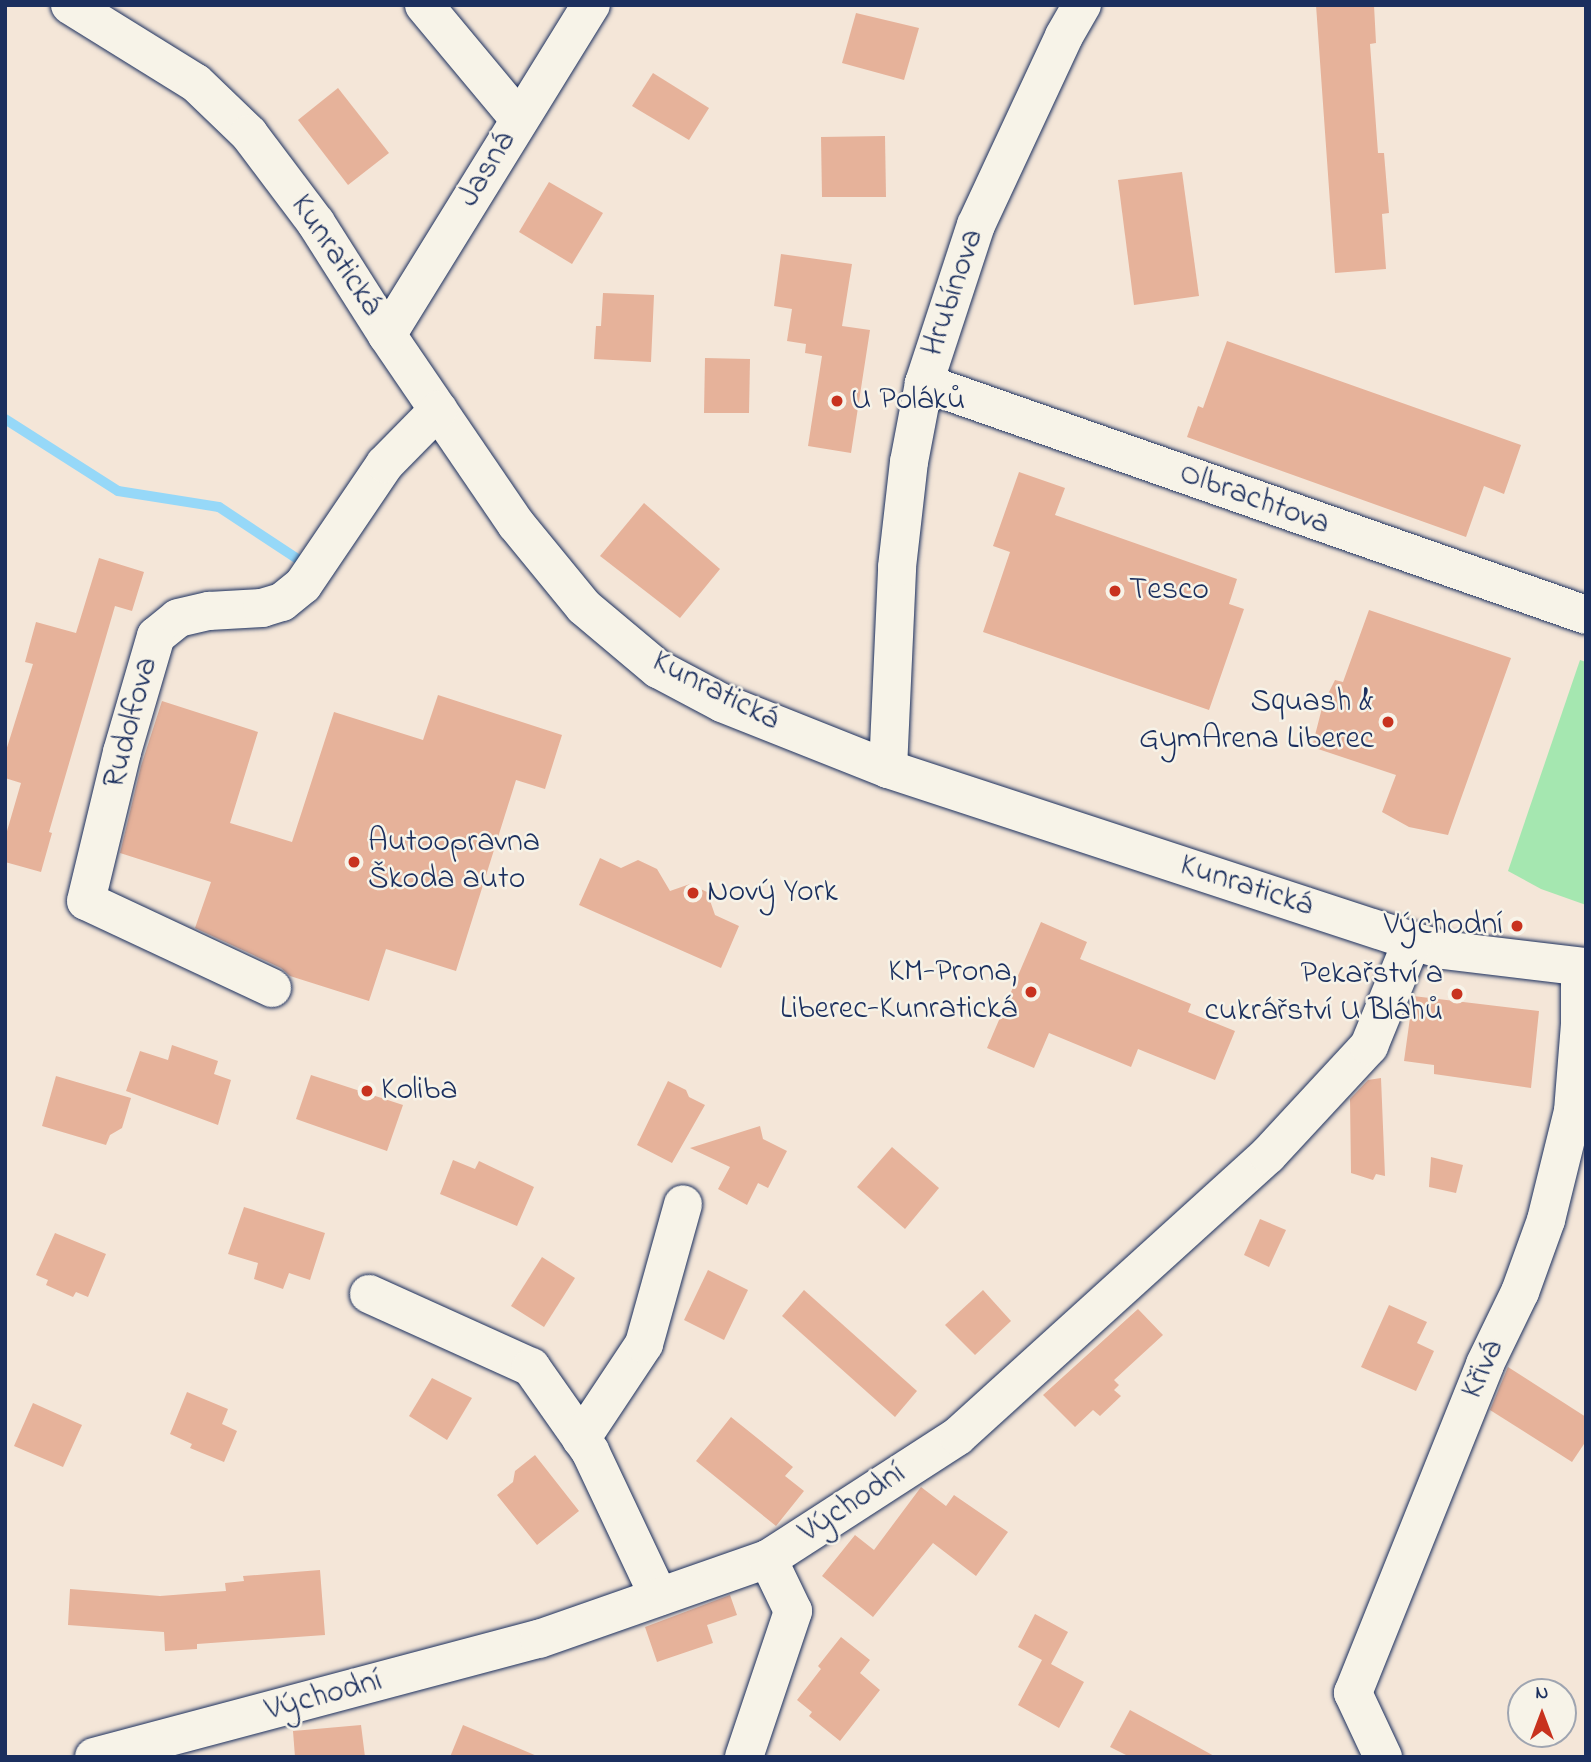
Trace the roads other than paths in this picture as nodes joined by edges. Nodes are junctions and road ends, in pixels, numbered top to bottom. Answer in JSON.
{"nodes":[{"id":1,"x":70,"y":5,"type":"edge"},
{"id":2,"x":424,"y":5,"type":"edge"},
{"id":3,"x":591,"y":5,"type":"edge"},
{"id":4,"x":1082,"y":5,"type":"edge"},
{"id":5,"x":519,"y":119,"type":"junction"},
{"id":6,"x":387,"y":335,"type":"junction"},
{"id":7,"x":924,"y":383,"type":"junction"},
{"id":8,"x":438,"y":410,"type":"junction"},
{"id":9,"x":1586,"y":615,"type":"edge"},
{"id":10,"x":888,"y":769,"type":"junction"},
{"id":11,"x":1412,"y":941,"type":"junction"},
{"id":12,"x":1583,"y":967,"type":"edge"},
{"id":13,"x":272,"y":988,"type":"dead end"},
{"id":14,"x":683,"y":1204,"type":"dead end"},
{"id":15,"x":369,"y":1294,"type":"dead end"},
{"id":16,"x":581,"y":1439,"type":"junction"},
{"id":17,"x":768,"y":1559,"type":"junction"},
{"id":18,"x":659,"y":1597,"type":"junction"},
{"id":19,"x":94,"y":1757,"type":"edge"},
{"id":20,"x":744,"y":1757,"type":"edge"},
{"id":21,"x":1383,"y":1757,"type":"edge"}],
"edges":[{"from":1,"to":6,"type":"street","name":"Kunratická"},
{"from":2,"to":5,"type":"street"},
{"from":3,"to":5,"type":"street","name":"Jasná"},
{"from":4,"to":7,"type":"street","name":"Hrubínova"},
{"from":5,"to":6,"type":"street","name":"Jasná"},
{"from":6,"to":8,"type":"street","name":"Kunratická"},
{"from":7,"to":9,"type":"street","name":"Olbrachtova"},
{"from":7,"to":10,"type":"street","name":"Hrubínova"},
{"from":8,"to":10,"type":"street","name":"Kunratická"},
{"from":8,"to":13,"type":"street","name":"Rudolfova"},
{"from":10,"to":11,"type":"street","name":"Kunratická"},
{"from":11,"to":12,"type":"street","name":"Kunratická"},
{"from":11,"to":17,"type":"street","name":"Východní"},
{"from":12,"to":21,"type":"street","name":"Křivá"},
{"from":14,"to":16,"type":"street"},
{"from":15,"to":16,"type":"street"},
{"from":16,"to":18,"type":"street"},
{"from":17,"to":18,"type":"street","name":"Východní"},
{"from":17,"to":20,"type":"street"},
{"from":18,"to":19,"type":"street","name":"Východní"}]}
